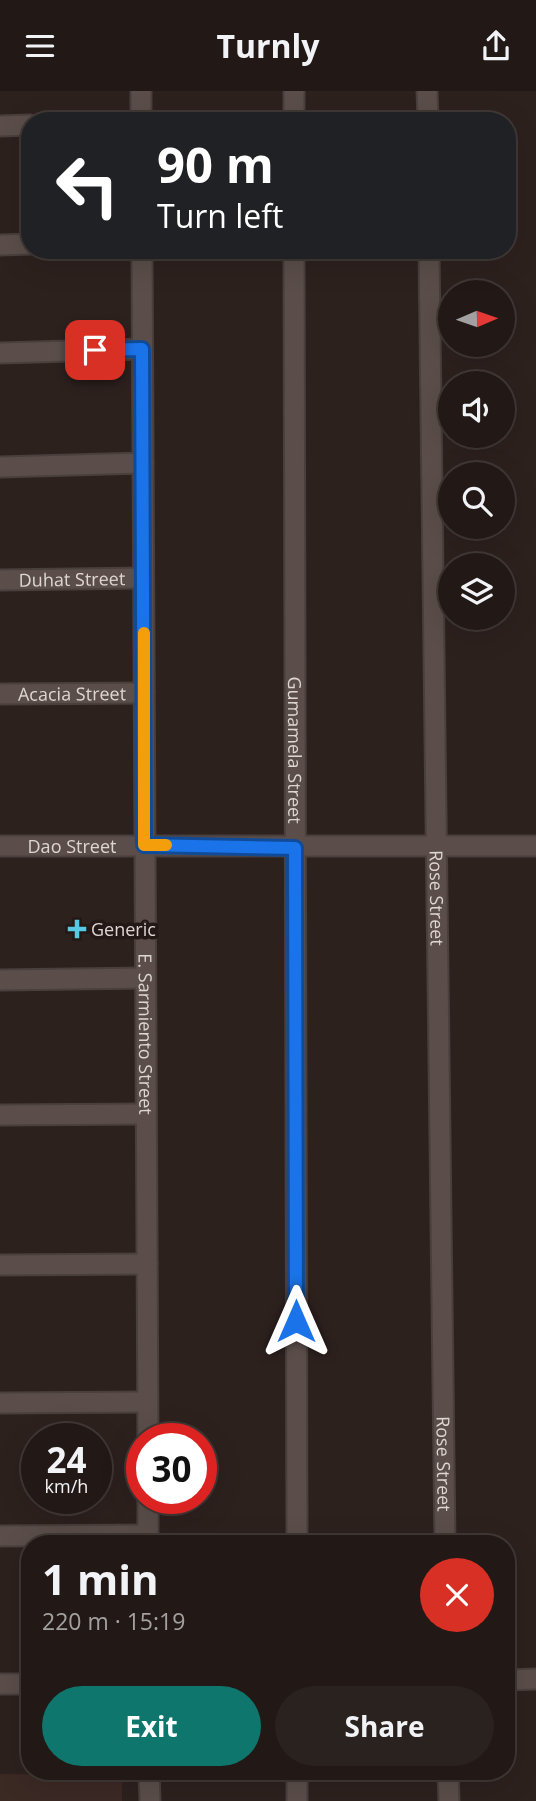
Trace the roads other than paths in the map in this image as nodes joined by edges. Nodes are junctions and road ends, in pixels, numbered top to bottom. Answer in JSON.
{"nodes":[{"id":1,"x":141,"y":91,"type":"edge"},
{"id":2,"x":294,"y":91,"type":"edge"},
{"id":3,"x":427,"y":91,"type":"edge"},
{"id":4,"x":141,"y":112,"type":"edge"},
{"id":5,"x":294,"y":112,"type":"edge"},
{"id":6,"x":428,"y":112,"type":"edge"},
{"id":7,"x":21,"y":125,"type":"edge"},
{"id":8,"x":0,"y":126,"type":"edge"},
{"id":9,"x":21,"y":244,"type":"edge"},
{"id":10,"x":0,"y":245,"type":"edge"},
{"id":11,"x":142,"y":259,"type":"edge"},
{"id":12,"x":294,"y":259,"type":"edge"},
{"id":13,"x":429,"y":259,"type":"edge"},
{"id":14,"x":142,"y":349,"type":"junction"},
{"id":15,"x":0,"y":353,"type":"edge"},
{"id":16,"x":143,"y":463,"type":"junction"},
{"id":17,"x":0,"y":467,"type":"edge"},
{"id":18,"x":143,"y":577,"type":"junction"},
{"id":19,"x":0,"y":580,"type":"edge"},
{"id":20,"x":144,"y":693,"type":"junction"},
{"id":21,"x":0,"y":694,"type":"edge"},
{"id":22,"x":144,"y":845,"type":"junction"},
{"id":23,"x":437,"y":845,"type":"junction"},
{"id":24,"x":0,"y":846,"type":"edge"},
{"id":25,"x":536,"y":846,"type":"edge"},
{"id":26,"x":295,"y":848,"type":"junction"},
{"id":27,"x":145,"y":978,"type":"junction"},
{"id":28,"x":0,"y":980,"type":"edge"},
{"id":29,"x":146,"y":1114,"type":"junction"},
{"id":30,"x":0,"y":1115,"type":"edge"},
{"id":31,"x":147,"y":1264,"type":"junction"},
{"id":32,"x":0,"y":1265,"type":"edge"},
{"id":33,"x":147,"y":1402,"type":"junction"},
{"id":34,"x":0,"y":1403,"type":"edge"},
{"id":35,"x":148,"y":1423,"type":"edge"},
{"id":36,"x":148,"y":1514,"type":"edge"},
{"id":37,"x":148,"y":1535,"type":"edge"},
{"id":38,"x":297,"y":1535,"type":"edge"},
{"id":39,"x":445,"y":1535,"type":"edge"},
{"id":40,"x":0,"y":1536,"type":"edge"},
{"id":41,"x":21,"y":1536,"type":"edge"},
{"id":42,"x":515,"y":1679,"type":"edge"},
{"id":43,"x":536,"y":1679,"type":"edge"},
{"id":44,"x":0,"y":1684,"type":"edge"},
{"id":45,"x":21,"y":1684,"type":"edge"},
{"id":46,"x":149,"y":1780,"type":"edge"},
{"id":47,"x":297,"y":1780,"type":"edge"},
{"id":48,"x":448,"y":1780,"type":"edge"},
{"id":49,"x":149,"y":1801,"type":"edge"},
{"id":50,"x":298,"y":1801,"type":"edge"},
{"id":51,"x":449,"y":1801,"type":"edge"}],
"edges":[{"from":1,"to":4,"type":"street"},
{"from":2,"to":5,"type":"street"},
{"from":3,"to":6,"type":"street"},
{"from":7,"to":8,"type":"street"},
{"from":9,"to":10,"type":"street"},
{"from":11,"to":14,"type":"street","name":"E. Sarmiento Street"},
{"from":12,"to":26,"type":"street","name":"Gumamela Street"},
{"from":13,"to":23,"type":"street","name":"Rose Street"},
{"from":14,"to":15,"type":"street"},
{"from":14,"to":16,"type":"street","name":"E. Sarmiento Street"},
{"from":16,"to":17,"type":"street"},
{"from":16,"to":18,"type":"street","name":"E. Sarmiento Street"},
{"from":18,"to":19,"type":"street","name":"Duhat Street"},
{"from":18,"to":20,"type":"street","name":"E. Sarmiento Street"},
{"from":20,"to":21,"type":"street","name":"Acacia Street"},
{"from":20,"to":22,"type":"street","name":"E. Sarmiento Street"},
{"from":22,"to":24,"type":"street","name":"Dao Street"},
{"from":22,"to":26,"type":"street","name":"Dao Street"},
{"from":22,"to":27,"type":"street","name":"E. Sarmiento Street"},
{"from":23,"to":25,"type":"street","name":"Dao Street"},
{"from":23,"to":26,"type":"street","name":"Dao Street"},
{"from":23,"to":39,"type":"street","name":"Rose Street"},
{"from":26,"to":38,"type":"street","name":"Gumamela Street"},
{"from":27,"to":28,"type":"street"},
{"from":27,"to":29,"type":"street","name":"E. Sarmiento Street"},
{"from":29,"to":30,"type":"street"},
{"from":29,"to":31,"type":"street","name":"E. Sarmiento Street"},
{"from":31,"to":32,"type":"street"},
{"from":31,"to":33,"type":"street","name":"E. Sarmiento Street"},
{"from":33,"to":34,"type":"street"},
{"from":33,"to":35,"type":"street","name":"E. Sarmiento Street"},
{"from":36,"to":37,"type":"street"},
{"from":40,"to":41,"type":"street"},
{"from":42,"to":43,"type":"street"},
{"from":44,"to":45,"type":"street"},
{"from":46,"to":49,"type":"street"},
{"from":47,"to":50,"type":"street"},
{"from":48,"to":51,"type":"street"}]}
